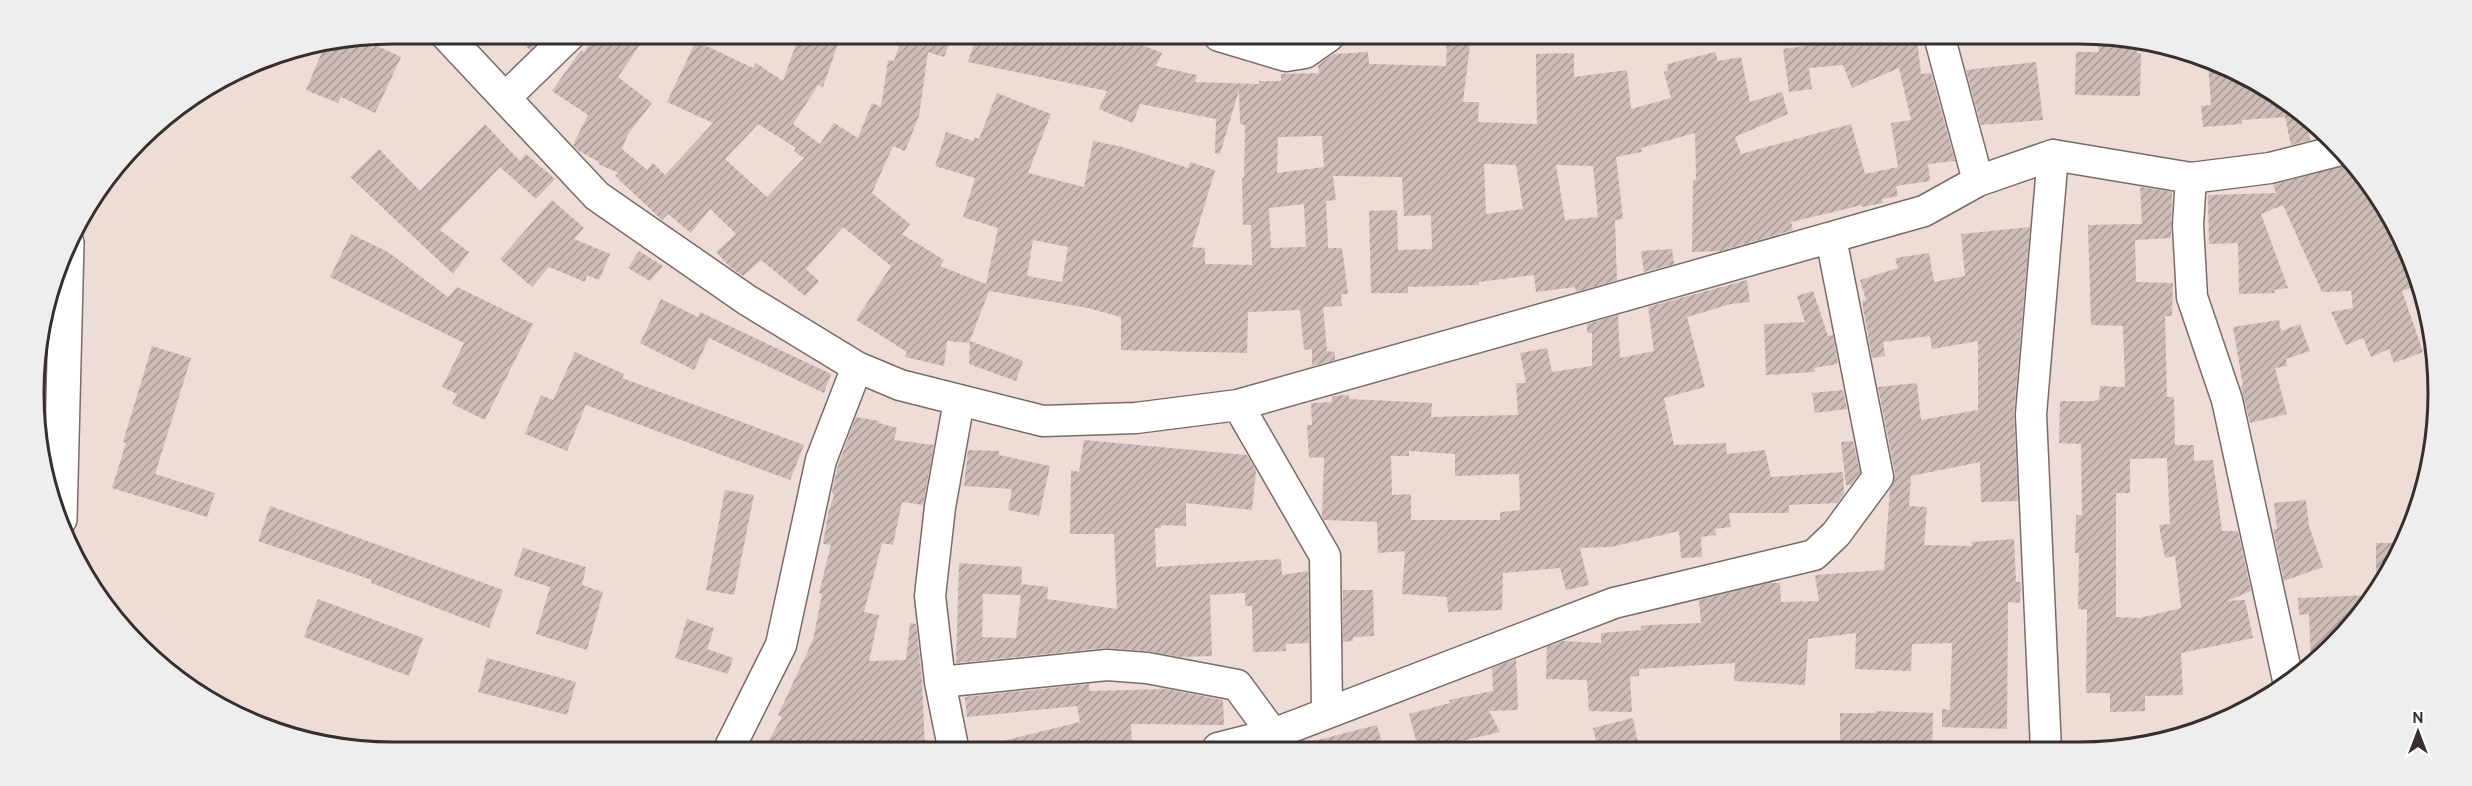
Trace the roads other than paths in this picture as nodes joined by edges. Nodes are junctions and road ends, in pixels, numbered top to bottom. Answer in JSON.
{"nodes":[{"id":1,"x":454,"y":44,"type":"edge"},
{"id":2,"x":561,"y":44,"type":"edge"},
{"id":3,"x":1246,"y":44,"type":"edge"},
{"id":4,"x":1318,"y":44,"type":"edge"},
{"id":5,"x":1941,"y":44,"type":"edge"},
{"id":6,"x":505,"y":98,"type":"junction"},
{"id":7,"x":2332,"y":152,"type":"edge"},
{"id":8,"x":2053,"y":155,"type":"junction"},
{"id":9,"x":2191,"y":178,"type":"junction"},
{"id":10,"x":1978,"y":182,"type":"junction"},
{"id":11,"x":1831,"y":238,"type":"junction"},
{"id":12,"x":66,"y":269,"type":"edge"},
{"id":13,"x":857,"y":367,"type":"junction"},
{"id":14,"x":958,"y":401,"type":"junction"},
{"id":15,"x":1238,"y":405,"type":"junction"},
{"id":16,"x":60,"y":500,"type":"edge"},
{"id":17,"x":2287,"y":674,"type":"edge"},
{"id":18,"x":940,"y":682,"type":"junction"},
{"id":19,"x":1327,"y":712,"type":"junction"},
{"id":20,"x":1273,"y":734,"type":"junction"},
{"id":21,"x":732,"y":742,"type":"edge"},
{"id":22,"x":952,"y":742,"type":"edge"},
{"id":23,"x":1242,"y":742,"type":"edge"},
{"id":24,"x":2046,"y":742,"type":"edge"}],
"edges":[{"from":1,"to":6,"type":"street"},
{"from":2,"to":6,"type":"street"},
{"from":3,"to":4,"type":"street"},
{"from":5,"to":10,"type":"street"},
{"from":6,"to":13,"type":"street"},
{"from":7,"to":9,"type":"street"},
{"from":8,"to":9,"type":"street"},
{"from":8,"to":10,"type":"street"},
{"from":8,"to":24,"type":"street"},
{"from":9,"to":17,"type":"street"},
{"from":10,"to":11,"type":"street"},
{"from":11,"to":15,"type":"street"},
{"from":11,"to":19,"type":"street"},
{"from":12,"to":16,"type":"main road"},
{"from":13,"to":14,"type":"street"},
{"from":13,"to":21,"type":"street"},
{"from":14,"to":15,"type":"street"},
{"from":14,"to":18,"type":"street"},
{"from":15,"to":19,"type":"street"},
{"from":18,"to":20,"type":"street"},
{"from":18,"to":22,"type":"street"},
{"from":19,"to":20,"type":"street"},
{"from":20,"to":23,"type":"street"}]}
